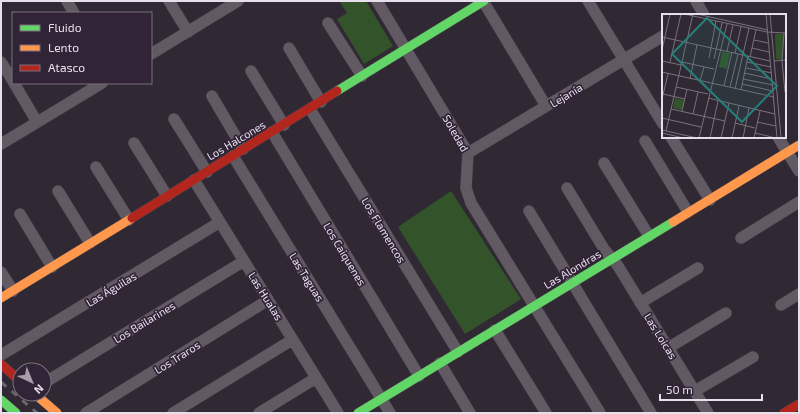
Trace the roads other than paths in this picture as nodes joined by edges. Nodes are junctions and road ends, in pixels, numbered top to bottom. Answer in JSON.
{"nodes":[{"id":1,"x":67,"y":1,"type":"edge"},
{"id":2,"x":169,"y":1,"type":"edge"},
{"id":3,"x":238,"y":1,"type":"edge"},
{"id":4,"x":376,"y":1,"type":"edge"},
{"id":5,"x":483,"y":1,"type":"edge"},
{"id":6,"x":588,"y":1,"type":"edge"},
{"id":7,"x":696,"y":1,"type":"edge"},
{"id":8,"x":73,"y":12,"type":"edge"},
{"id":9,"x":702,"y":14,"type":"edge"},
{"id":10,"x":328,"y":23,"type":"dead end"},
{"id":11,"x":188,"y":32,"type":"junction"},
{"id":12,"x":662,"y":37,"type":"edge"},
{"id":13,"x":289,"y":48,"type":"dead end"},
{"id":14,"x":405,"y":48,"type":"junction"},
{"id":15,"x":152,"y":53,"type":"edge"},
{"id":16,"x":624,"y":60,"type":"junction"},
{"id":17,"x":1,"y":62,"type":"edge"},
{"id":18,"x":251,"y":71,"type":"dead end"},
{"id":19,"x":362,"y":76,"type":"junction"},
{"id":20,"x":12,"y":79,"type":"edge"},
{"id":21,"x":15,"y":84,"type":"edge"},
{"id":22,"x":100,"y":84,"type":"edge"},
{"id":23,"x":212,"y":96,"type":"dead end"},
{"id":24,"x":321,"y":102,"type":"junction"},
{"id":25,"x":546,"y":106,"type":"junction"},
{"id":26,"x":310,"y":109,"type":"junction"},
{"id":27,"x":174,"y":119,"type":"dead end"},
{"id":28,"x":37,"y":122,"type":"junction"},
{"id":29,"x":662,"y":122,"type":"edge"},
{"id":30,"x":284,"y":125,"type":"junction"},
{"id":31,"x":272,"y":132,"type":"junction"},
{"id":32,"x":672,"y":138,"type":"edge"},
{"id":33,"x":779,"y":138,"type":"edge"},
{"id":34,"x":645,"y":141,"type":"dead end"},
{"id":35,"x":134,"y":143,"type":"dead end"},
{"id":36,"x":1,"y":144,"type":"edge"},
{"id":37,"x":799,"y":145,"type":"edge"},
{"id":38,"x":243,"y":149,"type":"junction"},
{"id":39,"x":788,"y":152,"type":"junction"},
{"id":40,"x":468,"y":153,"type":"junction"},
{"id":41,"x":232,"y":156,"type":"junction"},
{"id":42,"x":604,"y":163,"type":"dead end"},
{"id":43,"x":96,"y":167,"type":"dead end"},
{"id":44,"x":207,"y":172,"type":"junction"},
{"id":45,"x":799,"y":172,"type":"edge"},
{"id":46,"x":194,"y":180,"type":"junction"},
{"id":47,"x":567,"y":188,"type":"dead end"},
{"id":48,"x":58,"y":191,"type":"dead end"},
{"id":49,"x":167,"y":196,"type":"junction"},
{"id":50,"x":710,"y":200,"type":"junction"},
{"id":51,"x":799,"y":202,"type":"edge"},
{"id":52,"x":529,"y":211,"type":"dead end"},
{"id":53,"x":688,"y":212,"type":"junction"},
{"id":54,"x":20,"y":214,"type":"dead end"},
{"id":55,"x":129,"y":220,"type":"junction"},
{"id":56,"x":220,"y":222,"type":"junction"},
{"id":57,"x":649,"y":236,"type":"junction"},
{"id":58,"x":741,"y":238,"type":"dead end"},
{"id":59,"x":90,"y":243,"type":"junction"},
{"id":60,"x":613,"y":258,"type":"junction"},
{"id":61,"x":244,"y":261,"type":"junction"},
{"id":62,"x":52,"y":267,"type":"junction"},
{"id":63,"x":698,"y":268,"type":"dead end"},
{"id":64,"x":1,"y":272,"type":"edge"},
{"id":65,"x":573,"y":282,"type":"junction"},
{"id":66,"x":13,"y":291,"type":"junction"},
{"id":67,"x":799,"y":294,"type":"edge"},
{"id":68,"x":1,"y":298,"type":"edge"},
{"id":69,"x":268,"y":300,"type":"junction"},
{"id":70,"x":640,"y":303,"type":"junction"},
{"id":71,"x":781,"y":305,"type":"dead end"},
{"id":72,"x":534,"y":306,"type":"junction"},
{"id":73,"x":726,"y":313,"type":"dead end"},
{"id":74,"x":495,"y":330,"type":"junction"},
{"id":75,"x":292,"y":340,"type":"junction"},
{"id":76,"x":668,"y":348,"type":"junction"},
{"id":77,"x":458,"y":352,"type":"junction"},
{"id":78,"x":1,"y":355,"type":"edge"},
{"id":79,"x":752,"y":357,"type":"dead end"},
{"id":80,"x":440,"y":363,"type":"junction"},
{"id":81,"x":1,"y":364,"type":"edge"},
{"id":82,"x":12,"y":374,"type":"edge"},
{"id":83,"x":419,"y":376,"type":"junction"},
{"id":84,"x":52,"y":378,"type":"edge"},
{"id":85,"x":316,"y":378,"type":"junction"},
{"id":86,"x":695,"y":391,"type":"junction"},
{"id":87,"x":381,"y":398,"type":"junction"},
{"id":88,"x":1,"y":400,"type":"edge"},
{"id":89,"x":44,"y":402,"type":"edge"},
{"id":90,"x":799,"y":404,"type":"edge"},
{"id":91,"x":16,"y":413,"type":"edge"},
{"id":92,"x":57,"y":413,"type":"edge"},
{"id":93,"x":86,"y":413,"type":"edge"},
{"id":94,"x":173,"y":413,"type":"edge"},
{"id":95,"x":259,"y":413,"type":"edge"},
{"id":96,"x":338,"y":413,"type":"edge"},
{"id":97,"x":358,"y":413,"type":"edge"},
{"id":98,"x":390,"y":413,"type":"edge"},
{"id":99,"x":470,"y":413,"type":"edge"},
{"id":100,"x":546,"y":413,"type":"edge"},
{"id":101,"x":600,"y":413,"type":"edge"},
{"id":102,"x":651,"y":413,"type":"edge"},
{"id":103,"x":708,"y":413,"type":"edge"},
{"id":104,"x":784,"y":413,"type":"edge"}],
"edges":[{"from":1,"to":8,"type":"street"},
{"from":2,"to":11,"type":"street"},
{"from":3,"to":11,"type":"street"},
{"from":4,"to":14,"type":"street","name":"Soledad"},
{"from":5,"to":14,"type":"street","name":"Los Halcones"},
{"from":5,"to":25,"type":"street"},
{"from":6,"to":16,"type":"street"},
{"from":7,"to":9,"type":"street"},
{"from":10,"to":19,"type":"street"},
{"from":11,"to":15,"type":"street"},
{"from":12,"to":16,"type":"street","name":"Lejanía"},
{"from":13,"to":24,"type":"street"},
{"from":14,"to":19,"type":"street","name":"Los Halcones"},
{"from":14,"to":40,"type":"street","name":"Soledad"},
{"from":16,"to":25,"type":"street","name":"Lejanía"},
{"from":16,"to":29,"type":"street"},
{"from":17,"to":20,"type":"street"},
{"from":18,"to":30,"type":"street"},
{"from":19,"to":24,"type":"street","name":"Los Halcones"},
{"from":21,"to":28,"type":"street"},
{"from":22,"to":28,"type":"street"},
{"from":23,"to":38,"type":"street"},
{"from":24,"to":26,"type":"street","name":"Los Halcones"},
{"from":25,"to":40,"type":"street","name":"Lejanía"},
{"from":26,"to":30,"type":"street","name":"Los Halcones"},
{"from":26,"to":77,"type":"street","name":"Los Flamencos"},
{"from":27,"to":44,"type":"street"},
{"from":28,"to":36,"type":"street"},
{"from":30,"to":31,"type":"street","name":"Los Halcones"},
{"from":31,"to":38,"type":"street","name":"Los Halcones"},
{"from":31,"to":83,"type":"street","name":"Los Caiquenes"},
{"from":32,"to":50,"type":"street"},
{"from":33,"to":39,"type":"street"},
{"from":34,"to":53,"type":"street"},
{"from":35,"to":49,"type":"street"},
{"from":37,"to":39,"type":"street","name":"Las Alondras"},
{"from":38,"to":41,"type":"street","name":"Los Halcones"},
{"from":39,"to":45,"type":"street"},
{"from":39,"to":50,"type":"street","name":"Las Alondras"},
{"from":40,"to":72,"type":"street","name":"Soledad"},
{"from":41,"to":44,"type":"street","name":"Los Halcones"},
{"from":41,"to":87,"type":"street","name":"Las Taguas"},
{"from":42,"to":57,"type":"street"},
{"from":43,"to":55,"type":"street"},
{"from":44,"to":46,"type":"street","name":"Los Halcones"},
{"from":46,"to":49,"type":"street","name":"Los Halcones"},
{"from":46,"to":56,"type":"street","name":"Las Hualas"},
{"from":47,"to":60,"type":"street","name":"Las Loicas"},
{"from":48,"to":59,"type":"street"},
{"from":49,"to":55,"type":"street","name":"Los Halcones"},
{"from":50,"to":53,"type":"street","name":"Las Alondras"},
{"from":51,"to":58,"type":"street"},
{"from":52,"to":65,"type":"street"},
{"from":53,"to":57,"type":"street","name":"Las Alondras"},
{"from":54,"to":62,"type":"street"},
{"from":55,"to":59,"type":"street","name":"Los Halcones"},
{"from":56,"to":61,"type":"street","name":"Las Hualas"},
{"from":56,"to":78,"type":"street","name":"Las Águilas"},
{"from":57,"to":60,"type":"street","name":"Las Alondras"},
{"from":59,"to":62,"type":"street","name":"Los Halcones"},
{"from":60,"to":65,"type":"street","name":"Las Alondras"},
{"from":60,"to":70,"type":"street","name":"Las Loicas"},
{"from":61,"to":69,"type":"street","name":"Las Hualas"},
{"from":61,"to":84,"type":"street","name":"Los Bailarines"},
{"from":62,"to":66,"type":"street","name":"Los Halcones"},
{"from":63,"to":70,"type":"street"},
{"from":64,"to":66,"type":"street"},
{"from":65,"to":72,"type":"street","name":"Las Alondras"},
{"from":65,"to":102,"type":"street"},
{"from":66,"to":68,"type":"street","name":"Los Halcones"},
{"from":67,"to":71,"type":"street"},
{"from":69,"to":75,"type":"street","name":"Las Hualas"},
{"from":69,"to":93,"type":"street","name":"Los Traros"},
{"from":70,"to":76,"type":"street","name":"Las Loicas"},
{"from":72,"to":74,"type":"street","name":"Las Alondras"},
{"from":72,"to":101,"type":"street","name":"Soledad"},
{"from":73,"to":76,"type":"street"},
{"from":74,"to":77,"type":"street","name":"Las Alondras"},
{"from":74,"to":100,"type":"street"},
{"from":75,"to":85,"type":"street","name":"Las Hualas"},
{"from":75,"to":94,"type":"street"},
{"from":76,"to":86,"type":"street","name":"Las Loicas"},
{"from":77,"to":80,"type":"street","name":"Las Alondras"},
{"from":79,"to":86,"type":"street"},
{"from":80,"to":83,"type":"street","name":"Las Alondras"},
{"from":80,"to":99,"type":"street"},
{"from":81,"to":82,"type":"street"},
{"from":83,"to":87,"type":"street","name":"Las Alondras"},
{"from":85,"to":95,"type":"street"},
{"from":85,"to":96,"type":"street","name":"Las Hualas"},
{"from":86,"to":103,"type":"street","name":"Las Loicas"},
{"from":87,"to":97,"type":"street","name":"Las Alondras"},
{"from":87,"to":98,"type":"street","name":"Las Taguas"},
{"from":88,"to":91,"type":"street"},
{"from":89,"to":92,"type":"street"},
{"from":90,"to":104,"type":"street"}]}
